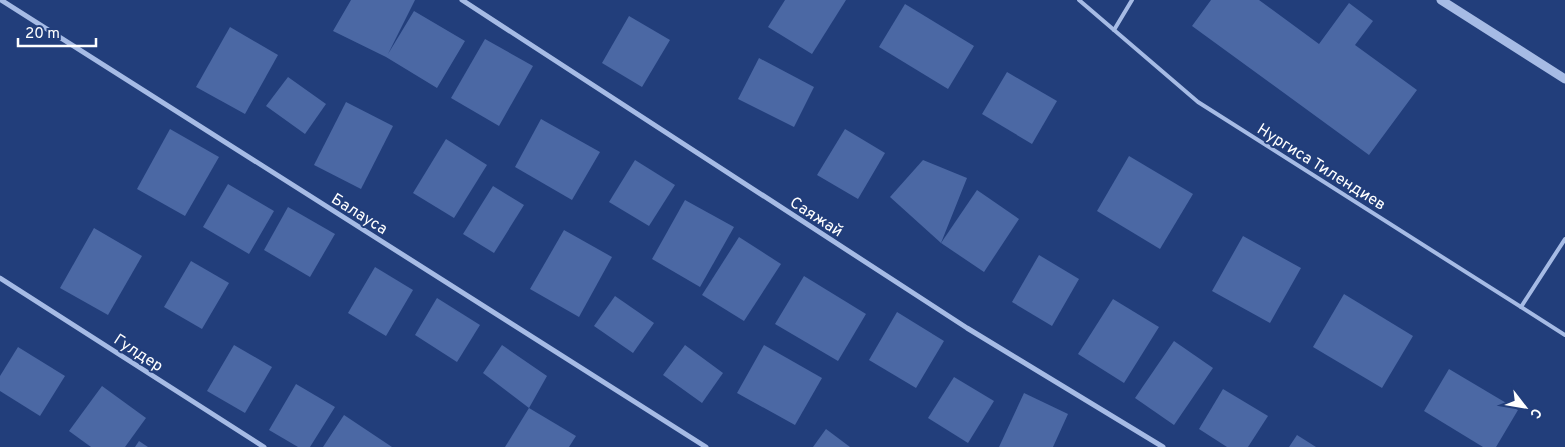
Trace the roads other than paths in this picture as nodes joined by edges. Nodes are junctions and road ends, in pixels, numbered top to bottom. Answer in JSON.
{"nodes":[{"id":1,"x":1,"y":0,"type":"edge"},
{"id":2,"x":462,"y":0,"type":"edge"},
{"id":3,"x":1079,"y":0,"type":"edge"},
{"id":4,"x":1132,"y":0,"type":"edge"},
{"id":5,"x":1441,"y":0,"type":"edge"},
{"id":6,"x":1114,"y":30,"type":"junction"},
{"id":7,"x":1565,"y":79,"type":"edge"},
{"id":8,"x":1565,"y":239,"type":"edge"},
{"id":9,"x":0,"y":278,"type":"edge"},
{"id":10,"x":1520,"y":307,"type":"junction"},
{"id":11,"x":1565,"y":335,"type":"edge"},
{"id":12,"x":264,"y":447,"type":"edge"},
{"id":13,"x":706,"y":447,"type":"edge"},
{"id":14,"x":1163,"y":447,"type":"edge"}],
"edges":[{"from":1,"to":13,"type":"street","name":"Балауса"},
{"from":2,"to":14,"type":"street","name":"Саяжай"},
{"from":3,"to":6,"type":"lane","name":"Нургиса Тилендиев"},
{"from":4,"to":6,"type":"lane"},
{"from":5,"to":7,"type":"street"},
{"from":6,"to":10,"type":"lane","name":"Нургиса Тилендиев"},
{"from":8,"to":10,"type":"lane"},
{"from":9,"to":12,"type":"street","name":"Гулдер"},
{"from":10,"to":11,"type":"lane","name":"Нургиса Тилендиев"}]}
